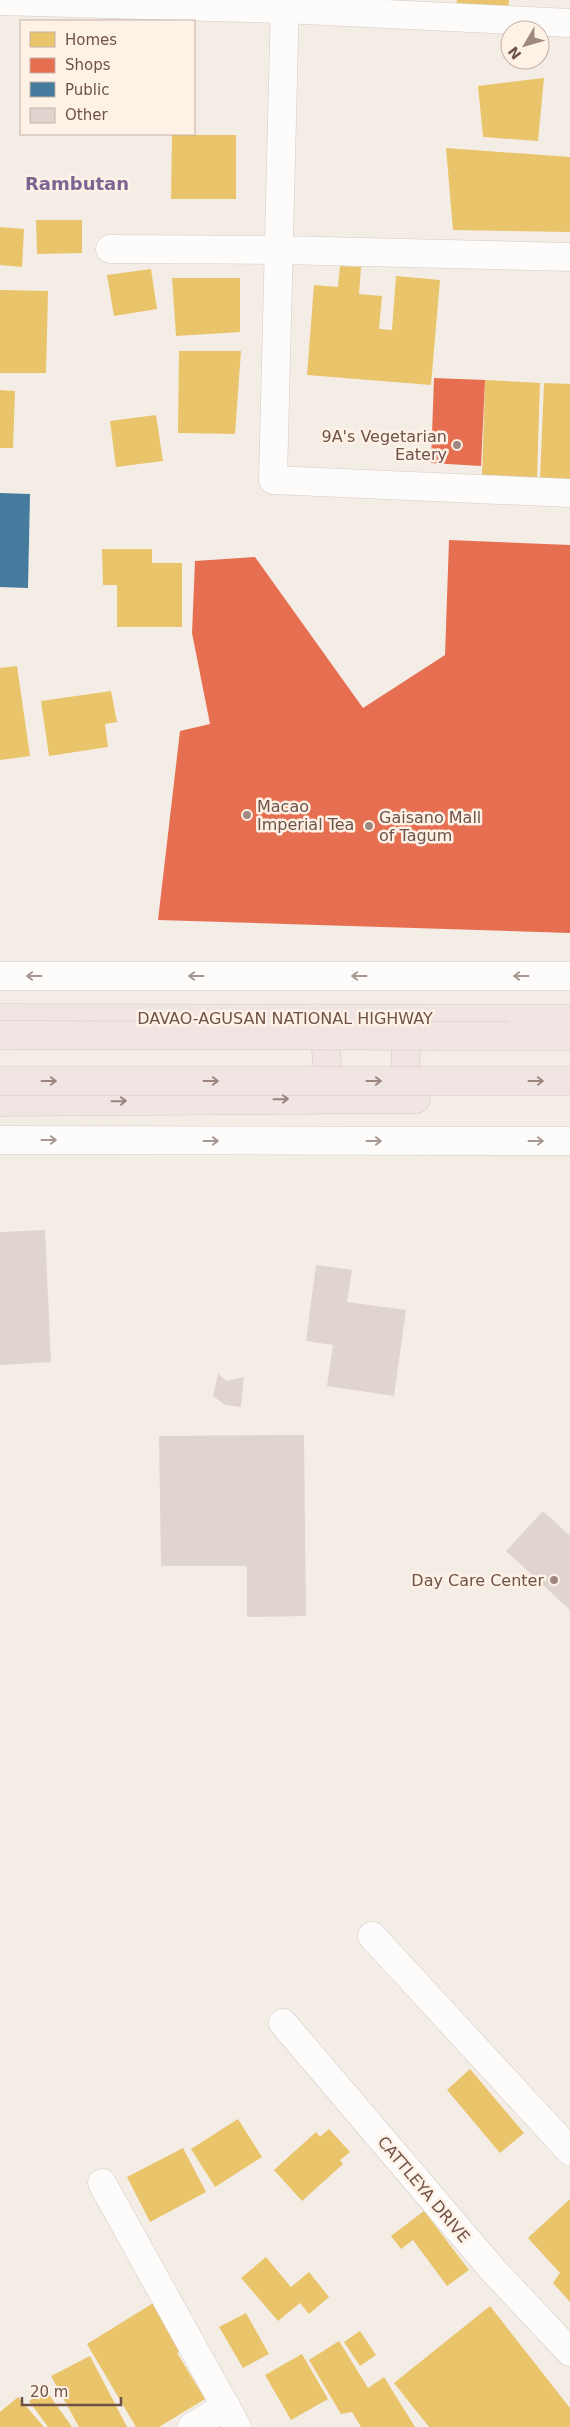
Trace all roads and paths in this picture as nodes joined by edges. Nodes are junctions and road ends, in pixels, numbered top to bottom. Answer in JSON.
{"nodes":[{"id":1,"x":0,"y":1,"type":"edge"},
{"id":2,"x":284,"y":5,"type":"edge"},
{"id":3,"x":570,"y":23,"type":"edge"},
{"id":4,"x":110,"y":249,"type":"dead end"},
{"id":5,"x":280,"y":250,"type":"junction"},
{"id":6,"x":570,"y":257,"type":"edge"},
{"id":7,"x":570,"y":493,"type":"edge"},
{"id":8,"x":0,"y":976,"type":"edge"},
{"id":9,"x":570,"y":976,"type":"edge"},
{"id":10,"x":0,"y":1018,"type":"edge"},
{"id":11,"x":315,"y":1018,"type":"junction"},
{"id":12,"x":415,"y":1018,"type":"junction"},
{"id":13,"x":570,"y":1019,"type":"edge"},
{"id":14,"x":0,"y":1035,"type":"edge"},
{"id":15,"x":570,"y":1036,"type":"edge"},
{"id":16,"x":0,"y":1081,"type":"edge"},
{"id":17,"x":570,"y":1081,"type":"edge"},
{"id":18,"x":316,"y":1099,"type":"junction"},
{"id":19,"x":0,"y":1102,"type":"edge"},
{"id":20,"x":0,"y":1140,"type":"edge"},
{"id":21,"x":570,"y":1141,"type":"edge"},
{"id":22,"x":372,"y":1936,"type":"dead end"},
{"id":23,"x":283,"y":2023,"type":"dead end"},
{"id":24,"x":570,"y":2151,"type":"edge"},
{"id":25,"x":102,"y":2183,"type":"dead end"},
{"id":26,"x":570,"y":2352,"type":"edge"},
{"id":27,"x":231,"y":2417,"type":"edge"},
{"id":28,"x":192,"y":2427,"type":"edge"}],
"edges":[{"from":1,"to":2,"type":"street"},
{"from":2,"to":3,"type":"street"},
{"from":2,"to":5,"type":"street"},
{"from":4,"to":5,"type":"street"},
{"from":5,"to":6,"type":"street"},
{"from":5,"to":7,"type":"street"},
{"from":9,"to":8,"type":"street","one_way":true},
{"from":10,"to":11,"type":"highway","name":"DAVAO-AGUSAN NATIONAL HIGHWAY"},
{"from":11,"to":12,"type":"highway","name":"DAVAO-AGUSAN NATIONAL HIGHWAY"},
{"from":11,"to":18,"type":"highway"},
{"from":12,"to":13,"type":"highway","name":"DAVAO-AGUSAN NATIONAL HIGHWAY"},
{"from":12,"to":18,"type":"highway"},
{"from":14,"to":15,"type":"highway","name":"DAVAO-AGUSAN NATIONAL HIGHWAY","bridge":true},
{"from":16,"to":17,"type":"highway","one_way":true,"bridge":true},
{"from":19,"to":18,"type":"highway","one_way":true},
{"from":20,"to":21,"type":"street","one_way":true},
{"from":22,"to":24,"type":"street"},
{"from":23,"to":26,"type":"street","name":"CATTLEYA DRIVE"},
{"from":25,"to":27,"type":"street"},
{"from":27,"to":28,"type":"street"}]}
